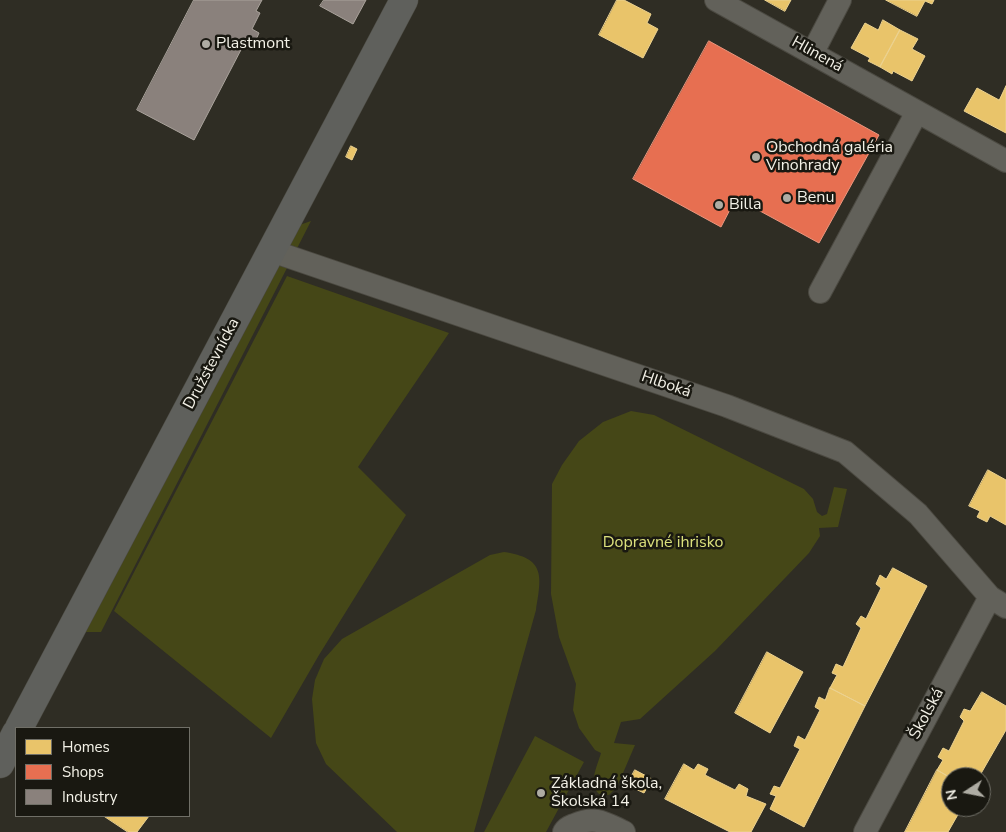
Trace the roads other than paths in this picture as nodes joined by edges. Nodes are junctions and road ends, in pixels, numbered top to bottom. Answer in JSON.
{"nodes":[{"id":1,"x":404,"y":0,"type":"edge"},
{"id":2,"x":716,"y":0,"type":"edge"},
{"id":3,"x":840,"y":0,"type":"edge"},
{"id":4,"x":813,"y":52,"type":"junction"},
{"id":5,"x":917,"y":112,"type":"junction"},
{"id":6,"x":1006,"y":161,"type":"edge"},
{"id":7,"x":272,"y":251,"type":"junction"},
{"id":8,"x":820,"y":292,"type":"dead end"},
{"id":9,"x":998,"y":602,"type":"edge"},
{"id":10,"x":18,"y":727,"type":"edge"},
{"id":11,"x":15,"y":733,"type":"edge"},
{"id":12,"x":9,"y":744,"type":"edge"},
{"id":13,"x":564,"y":832,"type":"edge"},
{"id":14,"x":624,"y":832,"type":"edge"},
{"id":15,"x":865,"y":832,"type":"edge"}],
"edges":[{"from":1,"to":7,"type":"main road","name":"Družstevnícka"},
{"from":2,"to":4,"type":"street","name":"Hlinená"},
{"from":3,"to":4,"type":"street"},
{"from":4,"to":5,"type":"street","name":"Hlinená"},
{"from":5,"to":6,"type":"street","name":"Hlinená"},
{"from":5,"to":8,"type":"street"},
{"from":7,"to":9,"type":"street","name":"Hlboká"},
{"from":7,"to":10,"type":"main road","name":"Družstevnícka"},
{"from":9,"to":15,"type":"street","name":"Školská"},
{"from":11,"to":12,"type":"main road","name":"Družstevnícka"},
{"from":13,"to":14,"type":"street"}]}
